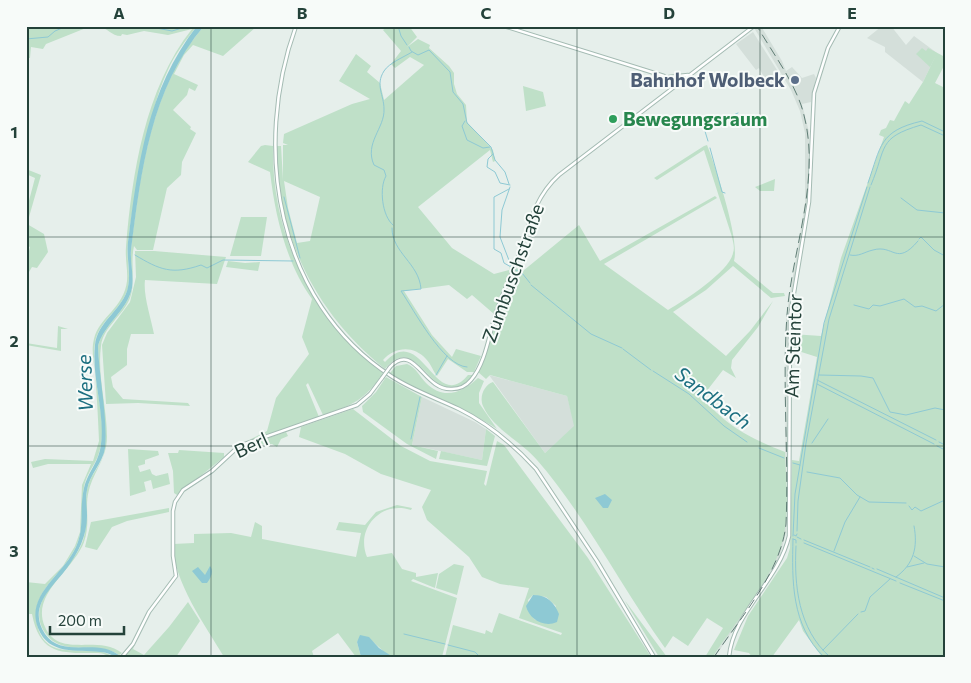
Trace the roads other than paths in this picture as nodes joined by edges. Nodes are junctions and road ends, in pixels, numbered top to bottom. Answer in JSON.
{"nodes":[{"id":1,"x":296,"y":26,"type":"edge"},
{"id":2,"x":504,"y":26,"type":"edge"},
{"id":3,"x":754,"y":26,"type":"edge"},
{"id":4,"x":840,"y":26,"type":"edge"},
{"id":5,"x":690,"y":75,"type":"junction"},
{"id":6,"x":668,"y":77,"type":"junction"},
{"id":7,"x":677,"y":85,"type":"junction"},
{"id":8,"x":475,"y":374,"type":"joint"},
{"id":9,"x":123,"y":656,"type":"edge"},
{"id":10,"x":654,"y":657,"type":"edge"},
{"id":11,"x":729,"y":657,"type":"edge"}],
"edges":[{"from":1,"to":10,"type":"street"},
{"from":2,"to":6,"type":"street"},
{"from":3,"to":5,"type":"street","name":"Zumbuschstraße"},
{"from":4,"to":11,"type":"street","name":"Am Steintor"},
{"from":5,"to":6,"type":"street"},
{"from":5,"to":7,"type":"street","name":"Zumbuschstraße"},
{"from":6,"to":7,"type":"street"},
{"from":7,"to":8,"type":"street","name":"Zumbuschstraße"},
{"from":8,"to":9,"type":"street","name":"Berl","bridge":true}]}
